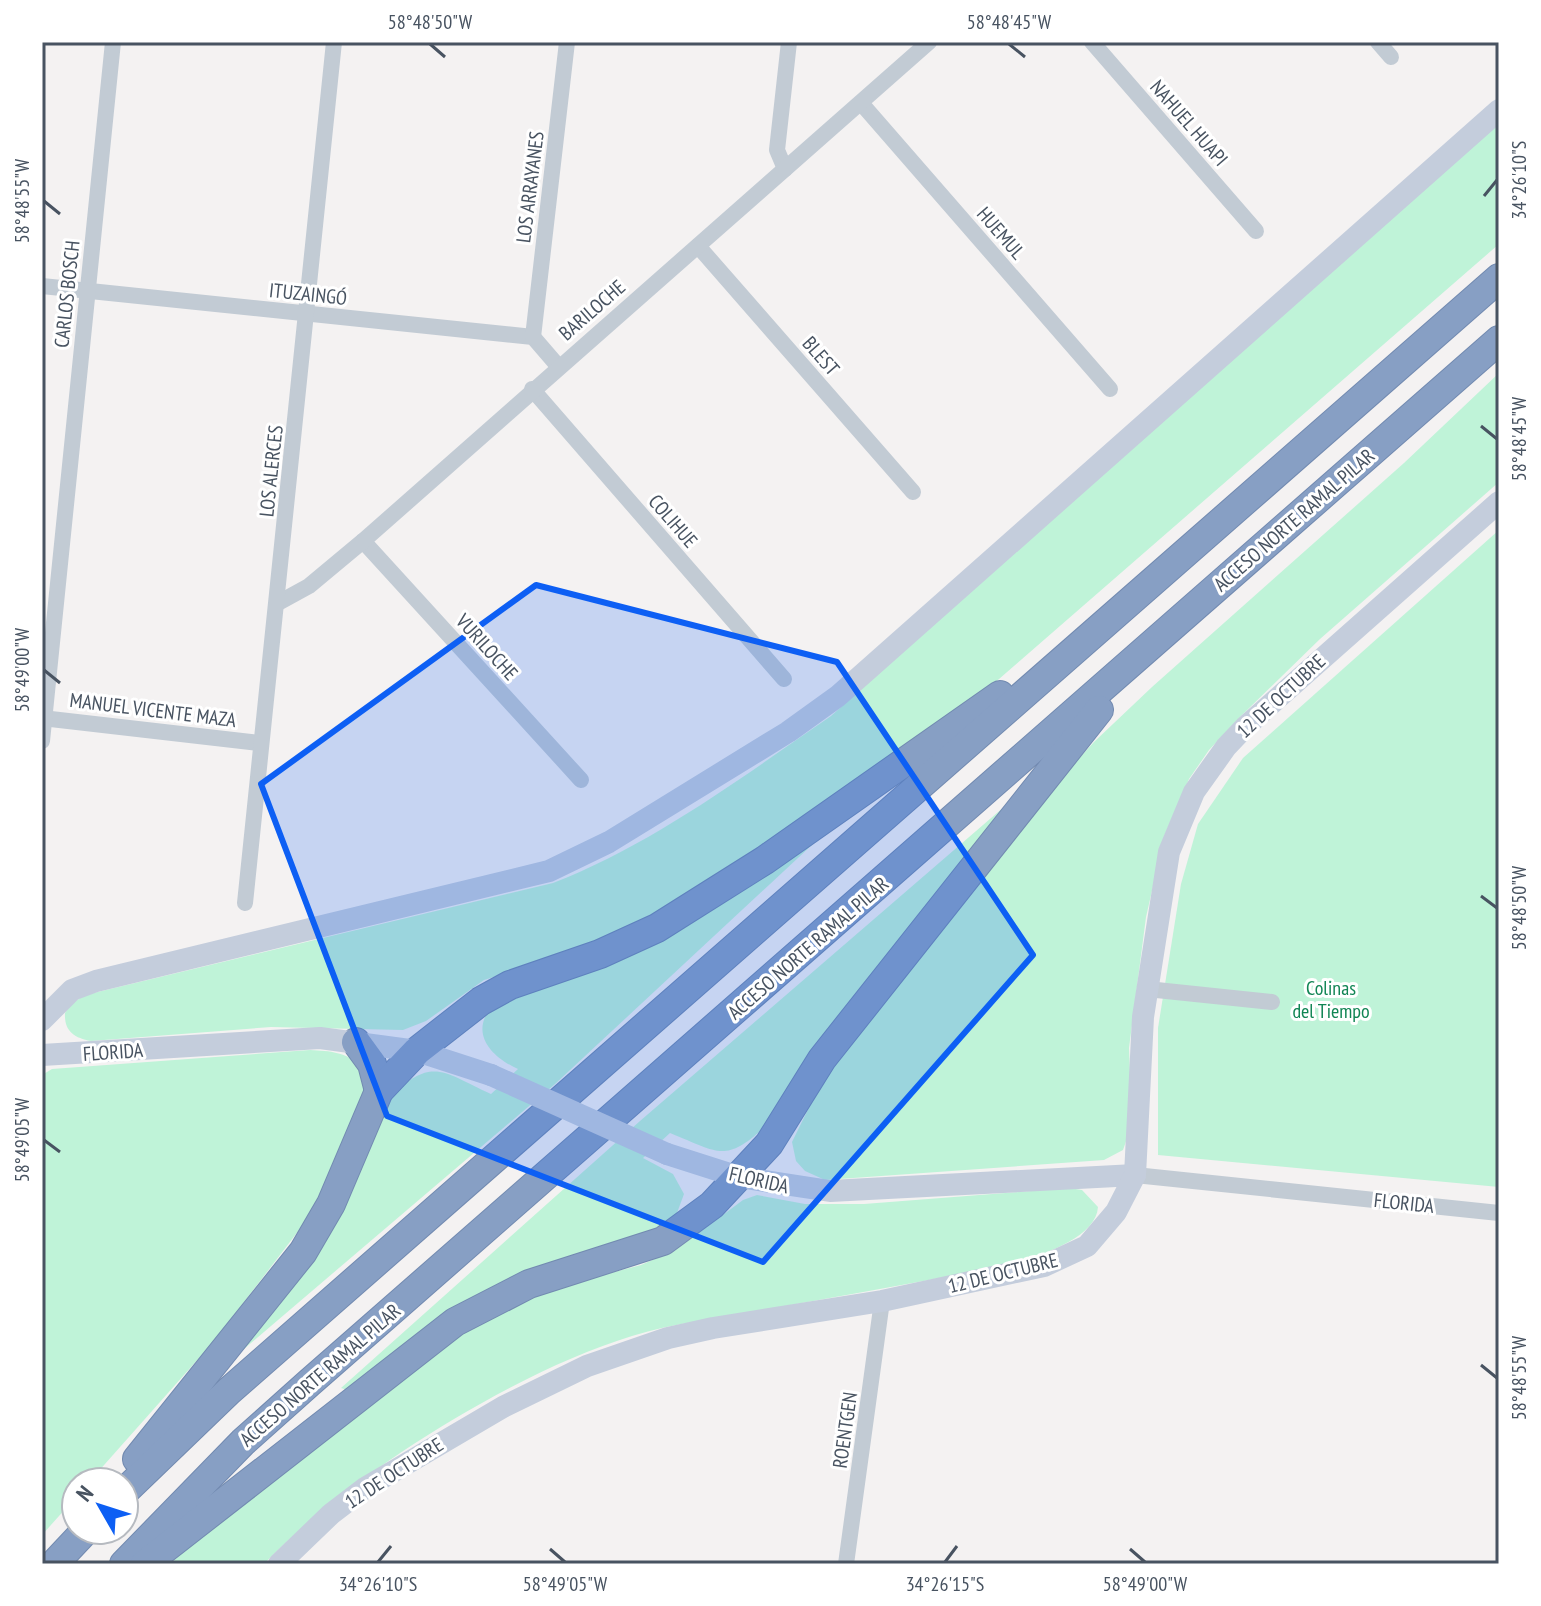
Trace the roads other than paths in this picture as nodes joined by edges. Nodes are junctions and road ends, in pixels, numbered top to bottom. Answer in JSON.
{"nodes":[{"id":1,"x":113,"y":42,"type":"edge"},
{"id":2,"x":334,"y":42,"type":"edge"},
{"id":3,"x":567,"y":42,"type":"edge"},
{"id":4,"x":789,"y":42,"type":"edge"},
{"id":5,"x":929,"y":42,"type":"edge"},
{"id":6,"x":1092,"y":42,"type":"edge"},
{"id":7,"x":1378,"y":42,"type":"edge"},
{"id":8,"x":1391,"y":57,"type":"dead end"},
{"id":9,"x":861,"y":103,"type":"junction"},
{"id":10,"x":1499,"y":110,"type":"edge"},
{"id":11,"x":785,"y":169,"type":"junction"},
{"id":12,"x":1256,"y":231,"type":"dead end"},
{"id":13,"x":698,"y":246,"type":"junction"},
{"id":14,"x":1499,"y":278,"type":"edge"},
{"id":15,"x":42,"y":286,"type":"edge"},
{"id":16,"x":87,"y":291,"type":"junction"},
{"id":17,"x":307,"y":314,"type":"junction"},
{"id":18,"x":533,"y":337,"type":"junction"},
{"id":19,"x":1499,"y":340,"type":"edge"},
{"id":20,"x":558,"y":366,"type":"junction"},
{"id":21,"x":532,"y":389,"type":"junction"},
{"id":22,"x":1110,"y":389,"type":"dead end"},
{"id":23,"x":913,"y":492,"type":"dead end"},
{"id":24,"x":1499,"y":502,"type":"edge"},
{"id":25,"x":363,"y":541,"type":"junction"},
{"id":26,"x":278,"y":603,"type":"junction"},
{"id":27,"x":1112,"y":616,"type":"junction"},
{"id":28,"x":1147,"y":650,"type":"junction"},
{"id":29,"x":784,"y":679,"type":"dead end"},
{"id":30,"x":43,"y":718,"type":"edge"},
{"id":31,"x":42,"y":741,"type":"edge"},
{"id":32,"x":259,"y":743,"type":"junction"},
{"id":33,"x":581,"y":780,"type":"dead end"},
{"id":34,"x":245,"y":903,"type":"dead end"},
{"id":35,"x":1147,"y":989,"type":"junction"},
{"id":36,"x":1272,"y":1002,"type":"dead end"},
{"id":37,"x":42,"y":1020,"type":"edge"},
{"id":38,"x":356,"y":1042,"type":"junction"},
{"id":39,"x":417,"y":1051,"type":"junction"},
{"id":40,"x":42,"y":1055,"type":"edge"},
{"id":41,"x":379,"y":1091,"type":"junction"},
{"id":42,"x":1135,"y":1175,"type":"junction"},
{"id":43,"x":739,"y":1177,"type":"junction"},
{"id":44,"x":1499,"y":1213,"type":"edge"},
{"id":45,"x":882,"y":1301,"type":"junction"},
{"id":46,"x":132,"y":1466,"type":"edge"},
{"id":47,"x":140,"y":1477,"type":"edge"},
{"id":48,"x":124,"y":1564,"type":"edge"},
{"id":49,"x":145,"y":1564,"type":"edge"},
{"id":50,"x":279,"y":1564,"type":"edge"},
{"id":51,"x":846,"y":1564,"type":"edge"}],
"edges":[{"from":1,"to":16,"type":"street","name":"CARLOS BOSCH"},
{"from":2,"to":17,"type":"street","name":"LOS ALERCES"},
{"from":3,"to":18,"type":"street","name":"LOS ARRAYANES"},
{"from":4,"to":11,"type":"street"},
{"from":5,"to":9,"type":"street","name":"BARILOCHE"},
{"from":6,"to":12,"type":"street","name":"NAHUEL HUAPI"},
{"from":7,"to":8,"type":"street"},
{"from":9,"to":11,"type":"street","name":"BARILOCHE"},
{"from":9,"to":22,"type":"street","name":"HUEMUL"},
{"from":10,"to":37,"type":"street"},
{"from":11,"to":13,"type":"street","name":"BARILOCHE"},
{"from":13,"to":20,"type":"street","name":"BARILOCHE"},
{"from":13,"to":23,"type":"street","name":"BLEST"},
{"from":14,"to":27,"type":"highway"},
{"from":15,"to":16,"type":"street","name":"ITUZAINGÓ"},
{"from":16,"to":17,"type":"street","name":"ITUZAINGÓ"},
{"from":16,"to":30,"type":"street","name":"CARLOS BOSCH"},
{"from":17,"to":18,"type":"street","name":"ITUZAINGÓ"},
{"from":17,"to":26,"type":"street","name":"LOS ALERCES"},
{"from":18,"to":20,"type":"street"},
{"from":19,"to":28,"type":"highway","name":"ACCESO NORTE RAMAL PILAR"},
{"from":20,"to":21,"type":"street","name":"BARILOCHE"},
{"from":21,"to":25,"type":"street","name":"BARILOCHE"},
{"from":21,"to":29,"type":"street","name":"COLIHUE"},
{"from":24,"to":35,"type":"street","name":"12 DE OCTUBRE"},
{"from":25,"to":26,"type":"street","name":"BARILOCHE"},
{"from":25,"to":33,"type":"street","name":"VURILOCHE"},
{"from":26,"to":32,"type":"street","name":"LOS ALERCES"},
{"from":27,"to":39,"type":"highway"},
{"from":27,"to":47,"type":"highway"},
{"from":28,"to":43,"type":"highway"},
{"from":28,"to":48,"type":"highway","name":"ACCESO NORTE RAMAL PILAR"},
{"from":30,"to":31,"type":"street","name":"CARLOS BOSCH"},
{"from":30,"to":32,"type":"street","name":"MANUEL VICENTE MAZA"},
{"from":32,"to":34,"type":"street","name":"LOS ALERCES"},
{"from":35,"to":36,"type":"street"},
{"from":35,"to":42,"type":"street","name":"12 DE OCTUBRE"},
{"from":38,"to":39,"type":"street","name":"FLORIDA"},
{"from":38,"to":40,"type":"street","name":"FLORIDA"},
{"from":38,"to":41,"type":"highway"},
{"from":39,"to":41,"type":"highway"},
{"from":39,"to":43,"type":"street","name":"FLORIDA","bridge":true},
{"from":41,"to":46,"type":"highway"},
{"from":42,"to":43,"type":"street","name":"FLORIDA"},
{"from":42,"to":44,"type":"street","name":"FLORIDA"},
{"from":42,"to":45,"type":"street","name":"12 DE OCTUBRE"},
{"from":43,"to":49,"type":"highway"},
{"from":45,"to":50,"type":"street","name":"12 DE OCTUBRE"},
{"from":45,"to":51,"type":"street","name":"ROENTGEN"}]}
